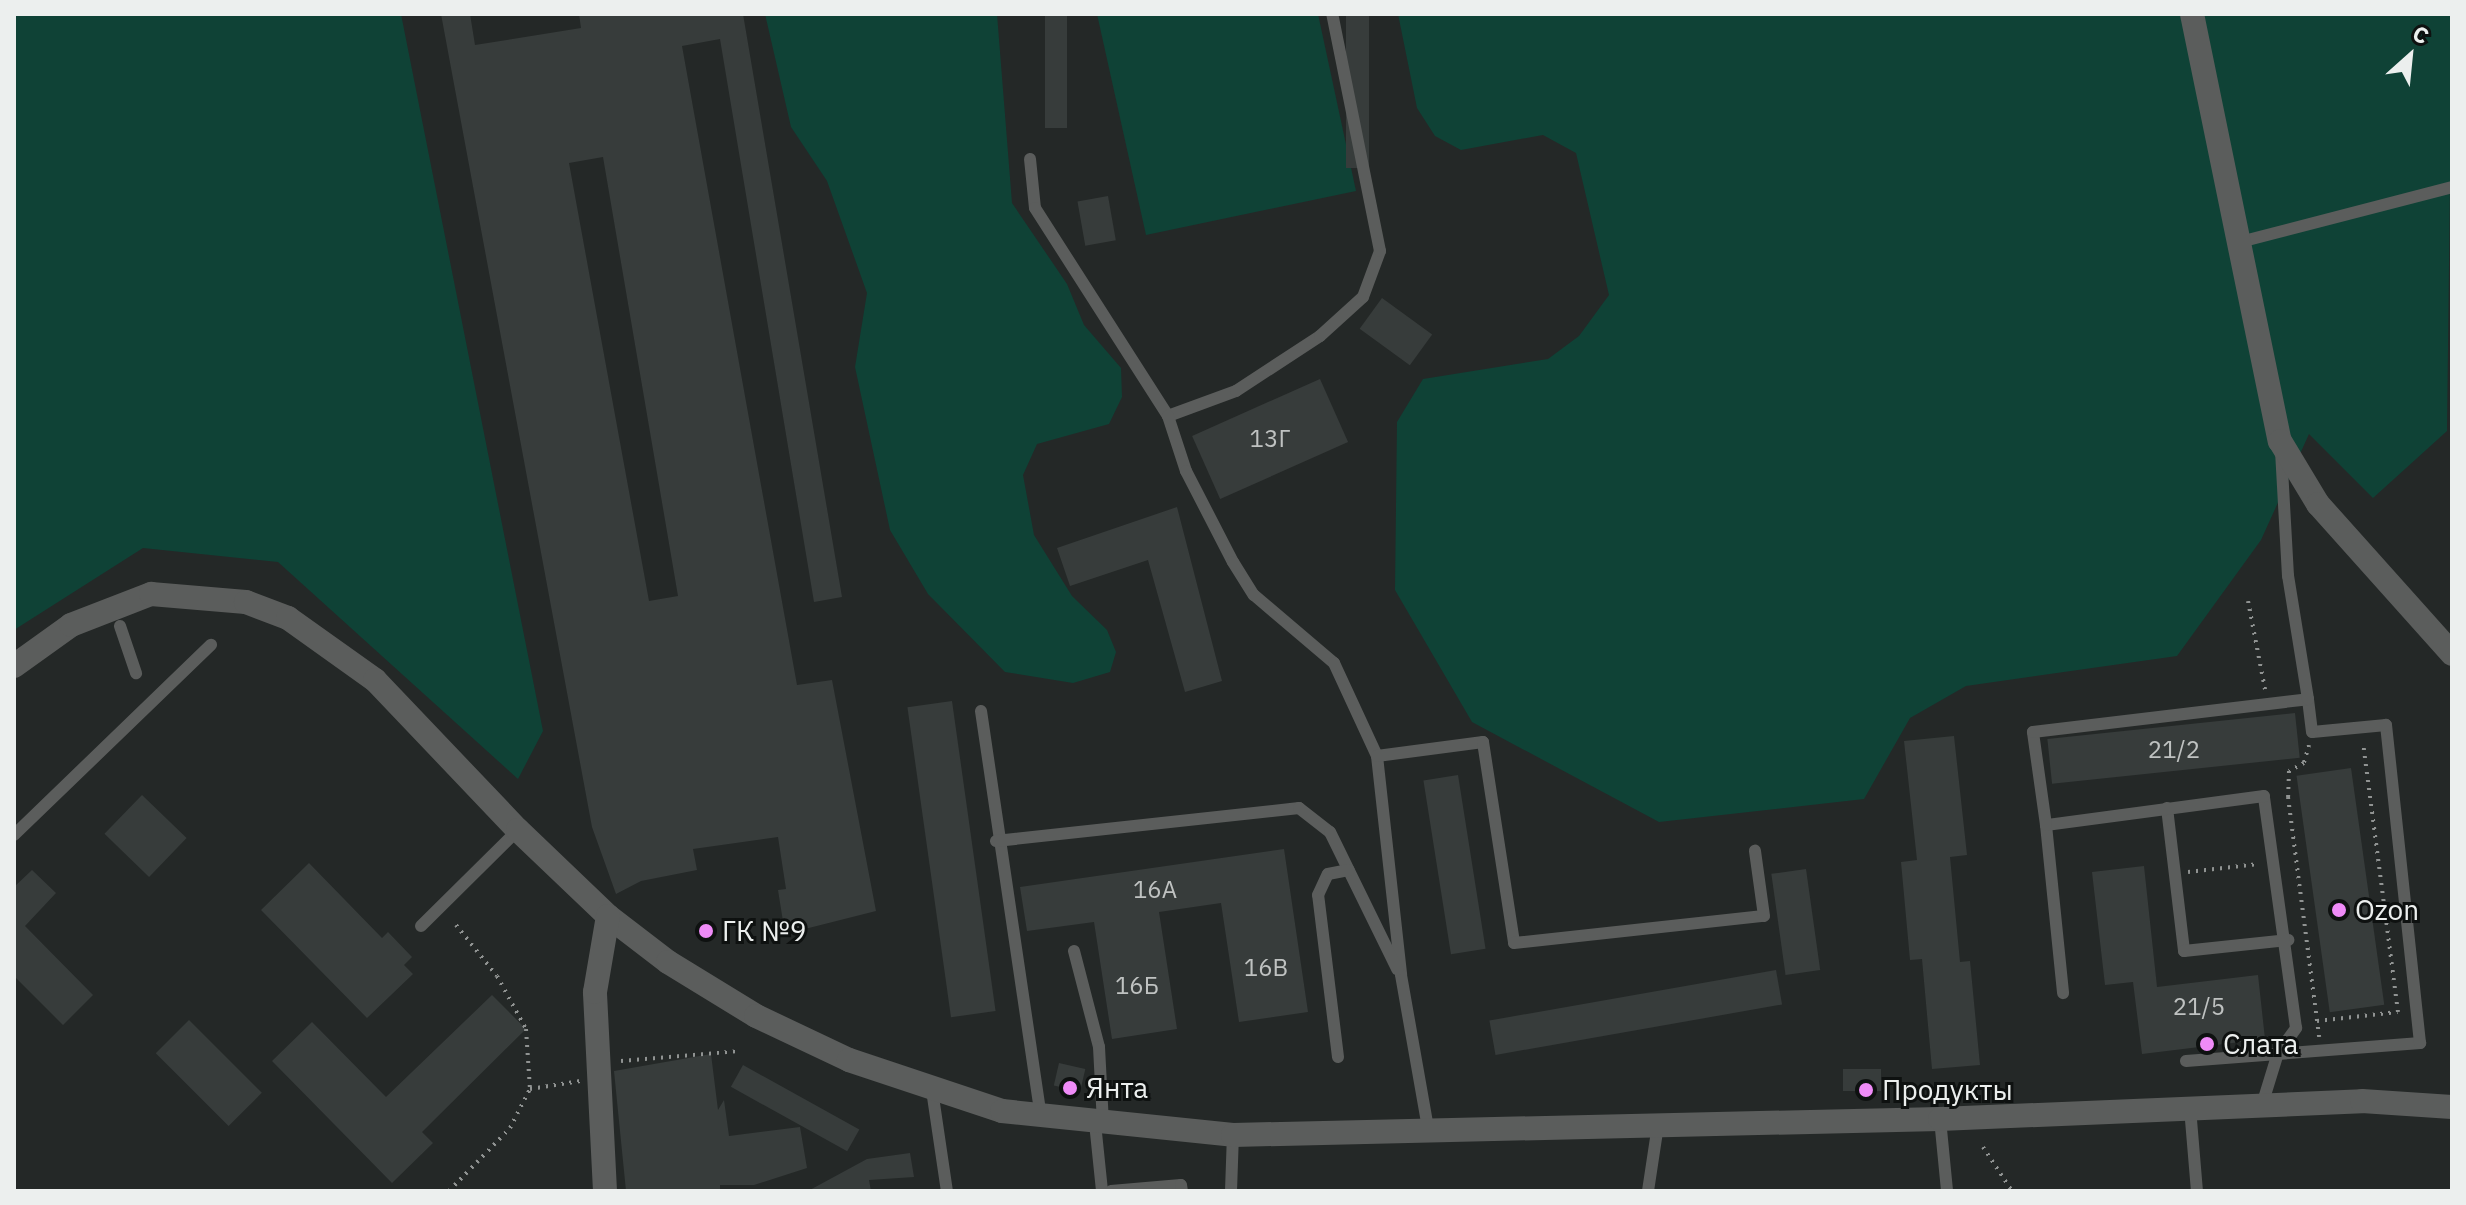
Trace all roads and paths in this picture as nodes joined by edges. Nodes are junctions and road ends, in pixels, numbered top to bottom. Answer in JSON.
{"nodes":[{"id":1,"x":1332,"y":14,"type":"edge"},
{"id":2,"x":2192,"y":14,"type":"edge"},
{"id":3,"x":1030,"y":159,"type":"dead end"},
{"id":4,"x":2452,"y":187,"type":"edge"},
{"id":5,"x":2240,"y":242,"type":"junction"},
{"id":6,"x":1168,"y":416,"type":"junction"},
{"id":7,"x":2280,"y":441,"type":"junction"},
{"id":8,"x":2248,"y":601,"type":"dead end"},
{"id":9,"x":120,"y":626,"type":"dead end"},
{"id":10,"x":211,"y":645,"type":"dead end"},
{"id":11,"x":2452,"y":654,"type":"edge"},
{"id":12,"x":14,"y":666,"type":"edge"},
{"id":13,"x":136,"y":673,"type":"dead end"},
{"id":14,"x":2308,"y":699,"type":"junction"},
{"id":15,"x":2268,"y":704,"type":"junction"},
{"id":16,"x":981,"y":711,"type":"dead end"},
{"id":17,"x":2361,"y":727,"type":"junction"},
{"id":18,"x":2312,"y":732,"type":"junction"},
{"id":19,"x":1377,"y":756,"type":"junction"},
{"id":20,"x":2167,"y":808,"type":"junction"},
{"id":21,"x":2046,"y":825,"type":"junction"},
{"id":22,"x":518,"y":830,"type":"junction"},
{"id":23,"x":14,"y":835,"type":"edge"},
{"id":24,"x":996,"y":841,"type":"junction"},
{"id":25,"x":1755,"y":851,"type":"dead end"},
{"id":26,"x":2297,"y":859,"type":"junction"},
{"id":27,"x":2275,"y":862,"type":"junction"},
{"id":28,"x":1349,"y":870,"type":"junction"},
{"id":29,"x":2175,"y":873,"type":"junction"},
{"id":30,"x":608,"y":916,"type":"junction"},
{"id":31,"x":456,"y":925,"type":"dead end"},
{"id":32,"x":421,"y":926,"type":"dead end"},
{"id":33,"x":2288,"y":940,"type":"junction"},
{"id":34,"x":1074,"y":951,"type":"dead end"},
{"id":35,"x":1401,"y":975,"type":"junction"},
{"id":36,"x":2063,"y":993,"type":"dead end"},
{"id":37,"x":2317,"y":1021,"type":"junction"},
{"id":38,"x":739,"y":1051,"type":"dead end"},
{"id":39,"x":2321,"y":1051,"type":"junction"},
{"id":40,"x":2278,"y":1053,"type":"junction"},
{"id":41,"x":1338,"y":1057,"type":"dead end"},
{"id":42,"x":2186,"y":1061,"type":"dead end"},
{"id":43,"x":593,"y":1071,"type":"junction"},
{"id":44,"x":530,"y":1089,"type":"junction"},
{"id":45,"x":932,"y":1090,"type":"junction"},
{"id":46,"x":2262,"y":1105,"type":"junction"},
{"id":47,"x":2452,"y":1107,"type":"edge"},
{"id":48,"x":2190,"y":1108,"type":"junction"},
{"id":49,"x":1041,"y":1117,"type":"junction"},
{"id":50,"x":1940,"y":1119,"type":"junction"},
{"id":51,"x":1099,"y":1123,"type":"junction"},
{"id":52,"x":1658,"y":1125,"type":"junction"},
{"id":53,"x":1429,"y":1134,"type":"junction"},
{"id":54,"x":1233,"y":1135,"type":"junction"},
{"id":55,"x":1983,"y":1147,"type":"dead end"},
{"id":56,"x":449,"y":1191,"type":"edge"},
{"id":57,"x":605,"y":1191,"type":"edge"},
{"id":58,"x":947,"y":1191,"type":"edge"},
{"id":59,"x":1102,"y":1191,"type":"edge"},
{"id":60,"x":1111,"y":1191,"type":"edge"},
{"id":61,"x":1182,"y":1191,"type":"edge"},
{"id":62,"x":1231,"y":1191,"type":"edge"},
{"id":63,"x":1648,"y":1191,"type":"edge"},
{"id":64,"x":1947,"y":1191,"type":"edge"},
{"id":65,"x":2012,"y":1191,"type":"edge"},
{"id":66,"x":2197,"y":1191,"type":"edge"}],
"edges":[{"from":1,"to":6,"type":"lane"},
{"from":2,"to":5,"type":"street"},
{"from":3,"to":6,"type":"lane"},
{"from":4,"to":5,"type":"lane"},
{"from":5,"to":7,"type":"street"},
{"from":6,"to":19,"type":"lane"},
{"from":7,"to":11,"type":"street"},
{"from":7,"to":14,"type":"lane"},
{"from":8,"to":15,"type":"path"},
{"from":9,"to":13,"type":"lane"},
{"from":10,"to":23,"type":"lane"},
{"from":12,"to":22,"type":"street"},
{"from":14,"to":15,"type":"lane"},
{"from":14,"to":18,"type":"lane"},
{"from":15,"to":21,"type":"lane"},
{"from":16,"to":24,"type":"lane"},
{"from":17,"to":18,"type":"lane"},
{"from":17,"to":37,"type":"path"},
{"from":17,"to":39,"type":"lane"},
{"from":18,"to":26,"type":"path"},
{"from":19,"to":25,"type":"lane"},
{"from":19,"to":35,"type":"lane"},
{"from":20,"to":21,"type":"lane"},
{"from":20,"to":27,"type":"lane"},
{"from":20,"to":29,"type":"lane"},
{"from":21,"to":36,"type":"lane"},
{"from":22,"to":30,"type":"street"},
{"from":22,"to":32,"type":"lane"},
{"from":24,"to":28,"type":"lane"},
{"from":24,"to":49,"type":"lane"},
{"from":26,"to":27,"type":"path"},
{"from":26,"to":37,"type":"path"},
{"from":27,"to":29,"type":"path"},
{"from":27,"to":33,"type":"lane"},
{"from":28,"to":35,"type":"lane"},
{"from":28,"to":41,"type":"lane"},
{"from":29,"to":33,"type":"lane"},
{"from":30,"to":43,"type":"street"},
{"from":30,"to":45,"type":"street"},
{"from":31,"to":44,"type":"path"},
{"from":33,"to":40,"type":"lane"},
{"from":34,"to":51,"type":"lane"},
{"from":35,"to":53,"type":"lane"},
{"from":37,"to":39,"type":"path"},
{"from":38,"to":43,"type":"path"},
{"from":39,"to":40,"type":"lane"},
{"from":40,"to":42,"type":"lane"},
{"from":40,"to":46,"type":"lane"},
{"from":43,"to":44,"type":"path"},
{"from":43,"to":57,"type":"street"},
{"from":44,"to":56,"type":"path"},
{"from":45,"to":49,"type":"street"},
{"from":45,"to":58,"type":"lane"},
{"from":46,"to":47,"type":"street"},
{"from":46,"to":48,"type":"street"},
{"from":48,"to":50,"type":"street"},
{"from":48,"to":66,"type":"lane"},
{"from":49,"to":51,"type":"street"},
{"from":50,"to":52,"type":"street"},
{"from":50,"to":64,"type":"lane"},
{"from":51,"to":54,"type":"street"},
{"from":51,"to":59,"type":"lane"},
{"from":52,"to":53,"type":"street"},
{"from":52,"to":63,"type":"lane"},
{"from":53,"to":54,"type":"street"},
{"from":54,"to":62,"type":"lane"},
{"from":55,"to":65,"type":"path"},
{"from":60,"to":61,"type":"lane"}]}
